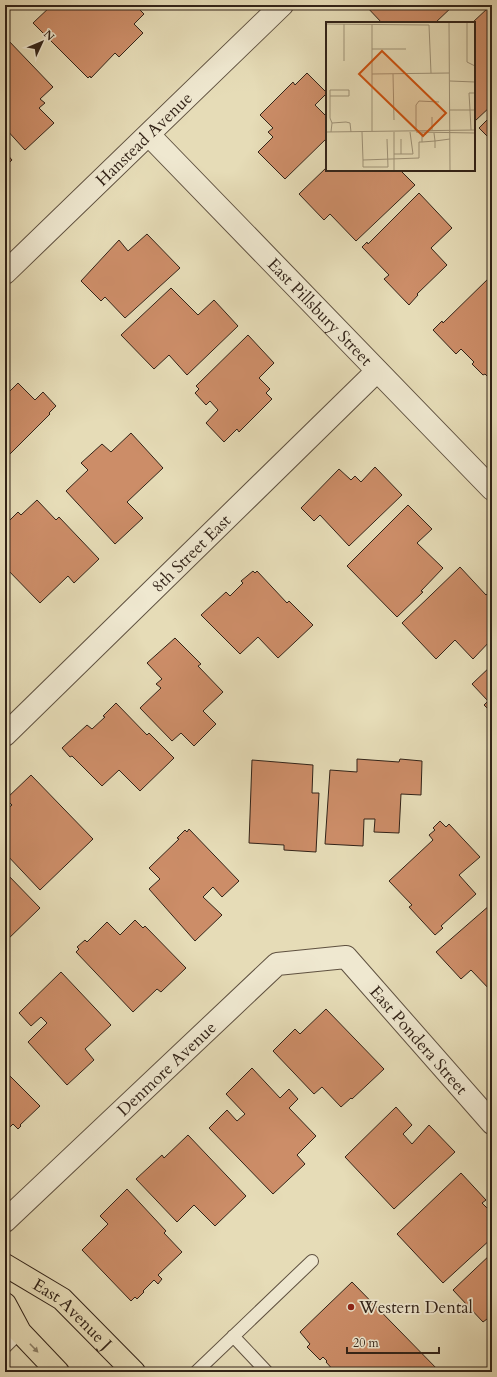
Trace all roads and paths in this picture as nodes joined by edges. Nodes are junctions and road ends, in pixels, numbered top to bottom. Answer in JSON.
{"nodes":[{"id":1,"x":282,"y":5,"type":"edge"},
{"id":2,"x":148,"y":135,"type":"junction"},
{"id":3,"x":5,"y":273,"type":"edge"},
{"id":4,"x":377,"y":371,"type":"junction"},
{"id":5,"x":492,"y":489,"type":"edge"},
{"id":6,"x":5,"y":735,"type":"edge"},
{"id":7,"x":346,"y":957,"type":"joint"},
{"id":8,"x":492,"y":1123,"type":"edge"},
{"id":9,"x":5,"y":1221,"type":"edge"},
{"id":10,"x":312,"y":1261,"type":"dead end"},
{"id":11,"x":5,"y":1265,"type":"edge"},
{"id":12,"x":5,"y":1304,"type":"edge"},
{"id":13,"x":232,"y":1336,"type":"junction"},
{"id":14,"x":12,"y":1340,"type":"edge"},
{"id":15,"x":58,"y":1372,"type":"edge"},
{"id":16,"x":134,"y":1372,"type":"edge"},
{"id":17,"x":196,"y":1372,"type":"edge"},
{"id":18,"x":268,"y":1372,"type":"edge"}],
"edges":[{"from":1,"to":2,"type":"street","name":"Hanstead Avenue"},
{"from":2,"to":3,"type":"street","name":"Hanstead Avenue"},
{"from":2,"to":4,"type":"street","name":"East Pillsbury Street"},
{"from":4,"to":5,"type":"street","name":"East Pillsbury Street"},
{"from":4,"to":6,"type":"street","name":"8th Street East"},
{"from":7,"to":8,"type":"street","name":"East Pondera Street"},
{"from":7,"to":9,"type":"street","name":"Denmore Avenue"},
{"from":10,"to":13,"type":"lane"},
{"from":11,"to":16,"type":"main road","name":"East Avenue J"},
{"from":12,"to":14,"type":"main road","name":"East Avenue J"},
{"from":13,"to":17,"type":"lane"},
{"from":13,"to":18,"type":"lane"},
{"from":14,"to":15,"type":"main road","name":"East Avenue J","one_way":true}]}
